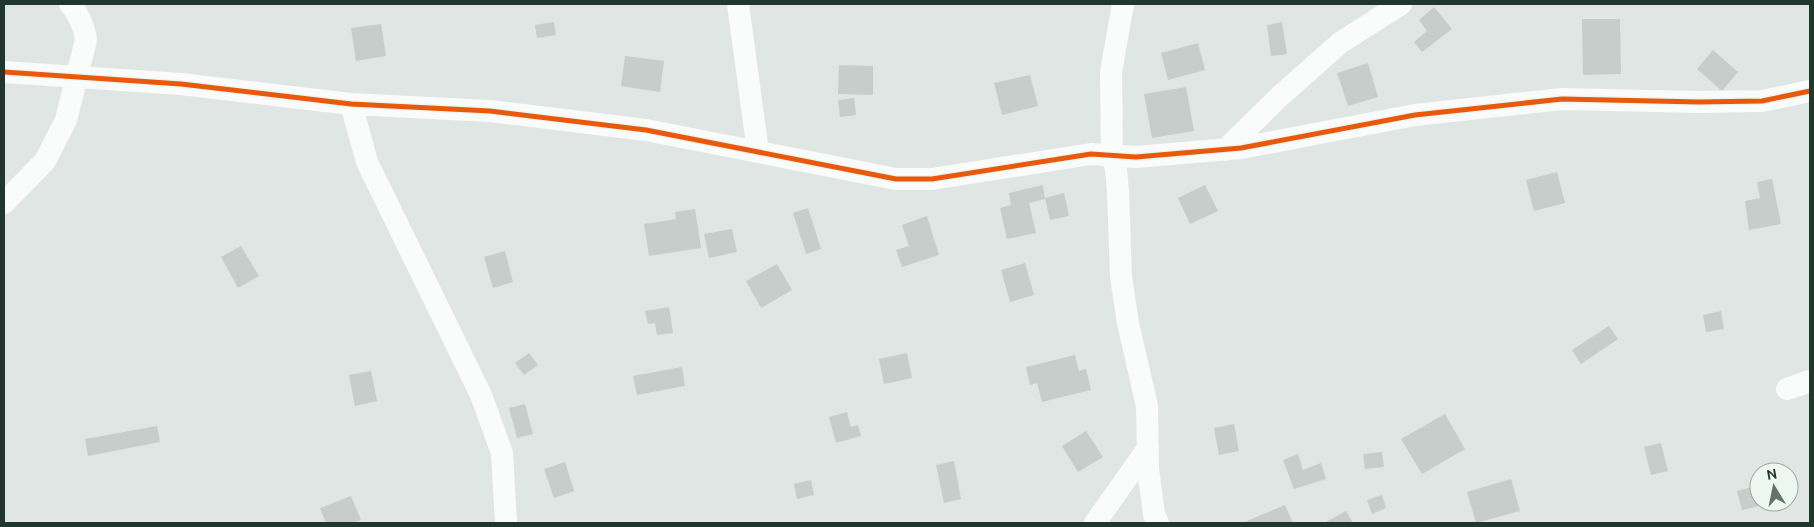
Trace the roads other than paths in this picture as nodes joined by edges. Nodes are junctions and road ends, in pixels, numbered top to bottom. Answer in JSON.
{"nodes":[{"id":1,"x":70,"y":4,"type":"edge"},
{"id":2,"x":738,"y":4,"type":"edge"},
{"id":3,"x":1123,"y":4,"type":"edge"},
{"id":4,"x":1401,"y":4,"type":"edge"},
{"id":5,"x":4,"y":72,"type":"edge"},
{"id":6,"x":76,"y":77,"type":"junction"},
{"id":7,"x":1810,"y":92,"type":"edge"},
{"id":8,"x":351,"y":104,"type":"junction"},
{"id":9,"x":1225,"y":150,"type":"junction"},
{"id":10,"x":758,"y":152,"type":"junction"},
{"id":11,"x":1112,"y":156,"type":"junction"},
{"id":12,"x":4,"y":203,"type":"edge"},
{"id":13,"x":1810,"y":381,"type":"edge"},
{"id":14,"x":1787,"y":389,"type":"dead end"},
{"id":15,"x":1148,"y":448,"type":"junction"},
{"id":16,"x":506,"y":523,"type":"edge"},
{"id":17,"x":1095,"y":523,"type":"edge"},
{"id":18,"x":1158,"y":523,"type":"edge"}],
"edges":[{"from":1,"to":6,"type":"street"},
{"from":2,"to":10,"type":"street"},
{"from":3,"to":11,"type":"street"},
{"from":4,"to":9,"type":"street"},
{"from":5,"to":6,"type":"street"},
{"from":6,"to":8,"type":"street"},
{"from":6,"to":12,"type":"street"},
{"from":7,"to":9,"type":"street"},
{"from":8,"to":10,"type":"street"},
{"from":8,"to":16,"type":"street"},
{"from":9,"to":11,"type":"street"},
{"from":10,"to":11,"type":"street"},
{"from":11,"to":15,"type":"street"},
{"from":13,"to":14,"type":"street"},
{"from":15,"to":17,"type":"street"},
{"from":15,"to":18,"type":"street"}]}
